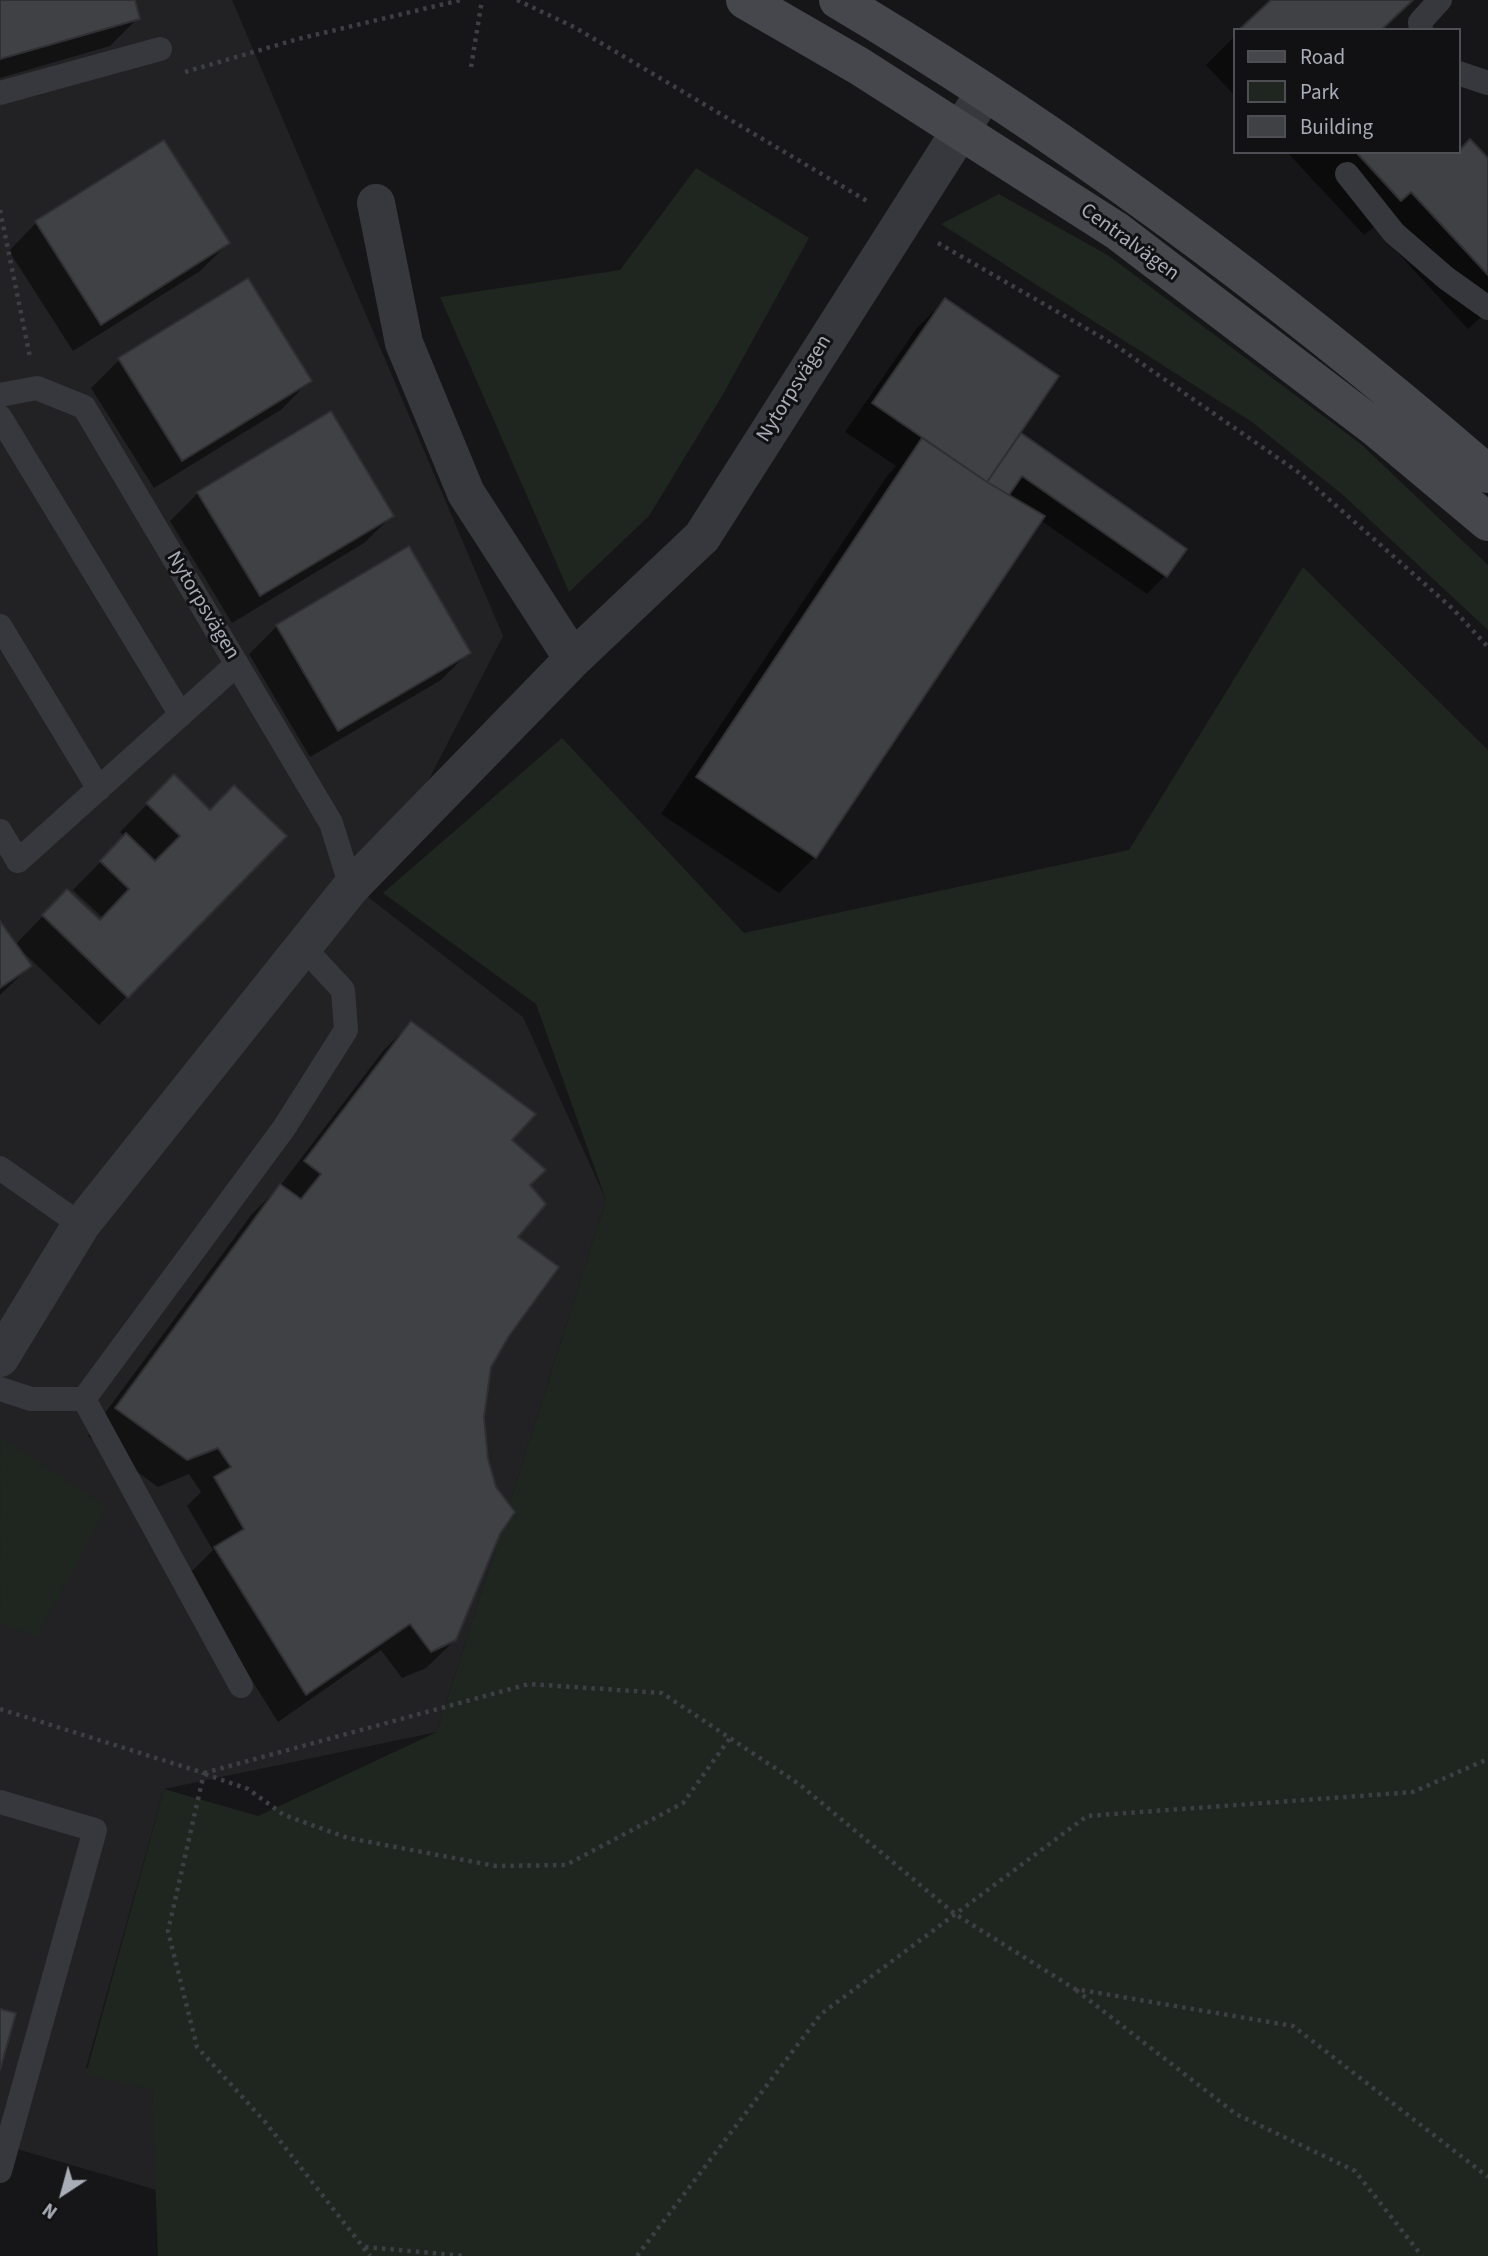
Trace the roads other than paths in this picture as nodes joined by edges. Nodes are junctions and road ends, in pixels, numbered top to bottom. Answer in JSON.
{"nodes":[{"id":1,"x":745,"y":0,"type":"edge"},
{"id":2,"x":838,"y":0,"type":"edge"},
{"id":3,"x":1440,"y":0,"type":"edge"},
{"id":4,"x":1421,"y":28,"type":"edge"},
{"id":5,"x":160,"y":49,"type":"dead end"},
{"id":6,"x":1460,"y":74,"type":"edge"},
{"id":7,"x":1488,"y":83,"type":"edge"},
{"id":8,"x":985,"y":92,"type":"junction"},
{"id":9,"x":0,"y":93,"type":"edge"},
{"id":10,"x":960,"y":130,"type":"junction"},
{"id":11,"x":1347,"y":174,"type":"dead end"},
{"id":12,"x":376,"y":203,"type":"dead end"},
{"id":13,"x":1488,"y":308,"type":"edge"},
{"id":14,"x":0,"y":395,"type":"edge"},
{"id":15,"x":0,"y":417,"type":"edge"},
{"id":16,"x":1488,"y":474,"type":"edge"},
{"id":17,"x":1488,"y":522,"type":"edge"},
{"id":18,"x":0,"y":626,"type":"edge"},
{"id":19,"x":573,"y":659,"type":"junction"},
{"id":20,"x":237,"y":664,"type":"junction"},
{"id":21,"x":181,"y":715,"type":"junction"},
{"id":22,"x":99,"y":789,"type":"junction"},
{"id":23,"x":0,"y":831,"type":"edge"},
{"id":24,"x":351,"y":887,"type":"junction"},
{"id":25,"x":303,"y":947,"type":"junction"},
{"id":26,"x":0,"y":1168,"type":"edge"},
{"id":27,"x":81,"y":1225,"type":"junction"},
{"id":28,"x":0,"y":1358,"type":"edge"},
{"id":29,"x":0,"y":1389,"type":"edge"},
{"id":30,"x":84,"y":1399,"type":"junction"},
{"id":31,"x":242,"y":1685,"type":"dead end"},
{"id":32,"x":0,"y":1802,"type":"edge"},
{"id":33,"x":0,"y":2171,"type":"edge"}],
"edges":[{"from":1,"to":10,"type":"street","name":"Centralvägen"},
{"from":2,"to":8,"type":"street","name":"Centralvägen"},
{"from":3,"to":4,"type":"lane"},
{"from":5,"to":9,"type":"lane"},
{"from":6,"to":7,"type":"lane"},
{"from":8,"to":10,"type":"street","name":"Nytorpsvägen"},
{"from":8,"to":16,"type":"street","name":"Centralvägen"},
{"from":10,"to":17,"type":"street","name":"Centralvägen"},
{"from":10,"to":19,"type":"street","name":"Nytorpsvägen"},
{"from":11,"to":13,"type":"lane"},
{"from":12,"to":19,"type":"street"},
{"from":14,"to":20,"type":"lane","name":"Nytorpsvägen"},
{"from":15,"to":21,"type":"lane"},
{"from":18,"to":22,"type":"lane"},
{"from":19,"to":24,"type":"street","name":"Nytorpsvägen"},
{"from":20,"to":21,"type":"lane"},
{"from":20,"to":24,"type":"lane","name":"Nytorpsvägen"},
{"from":21,"to":22,"type":"lane"},
{"from":22,"to":23,"type":"lane"},
{"from":24,"to":25,"type":"street","name":"Nytorpsvägen"},
{"from":25,"to":27,"type":"street","name":"Nytorpsvägen"},
{"from":25,"to":30,"type":"lane"},
{"from":26,"to":27,"type":"lane"},
{"from":27,"to":28,"type":"street","name":"Nytorpsvägen"},
{"from":29,"to":30,"type":"lane"},
{"from":30,"to":31,"type":"lane"},
{"from":32,"to":33,"type":"lane"}]}
